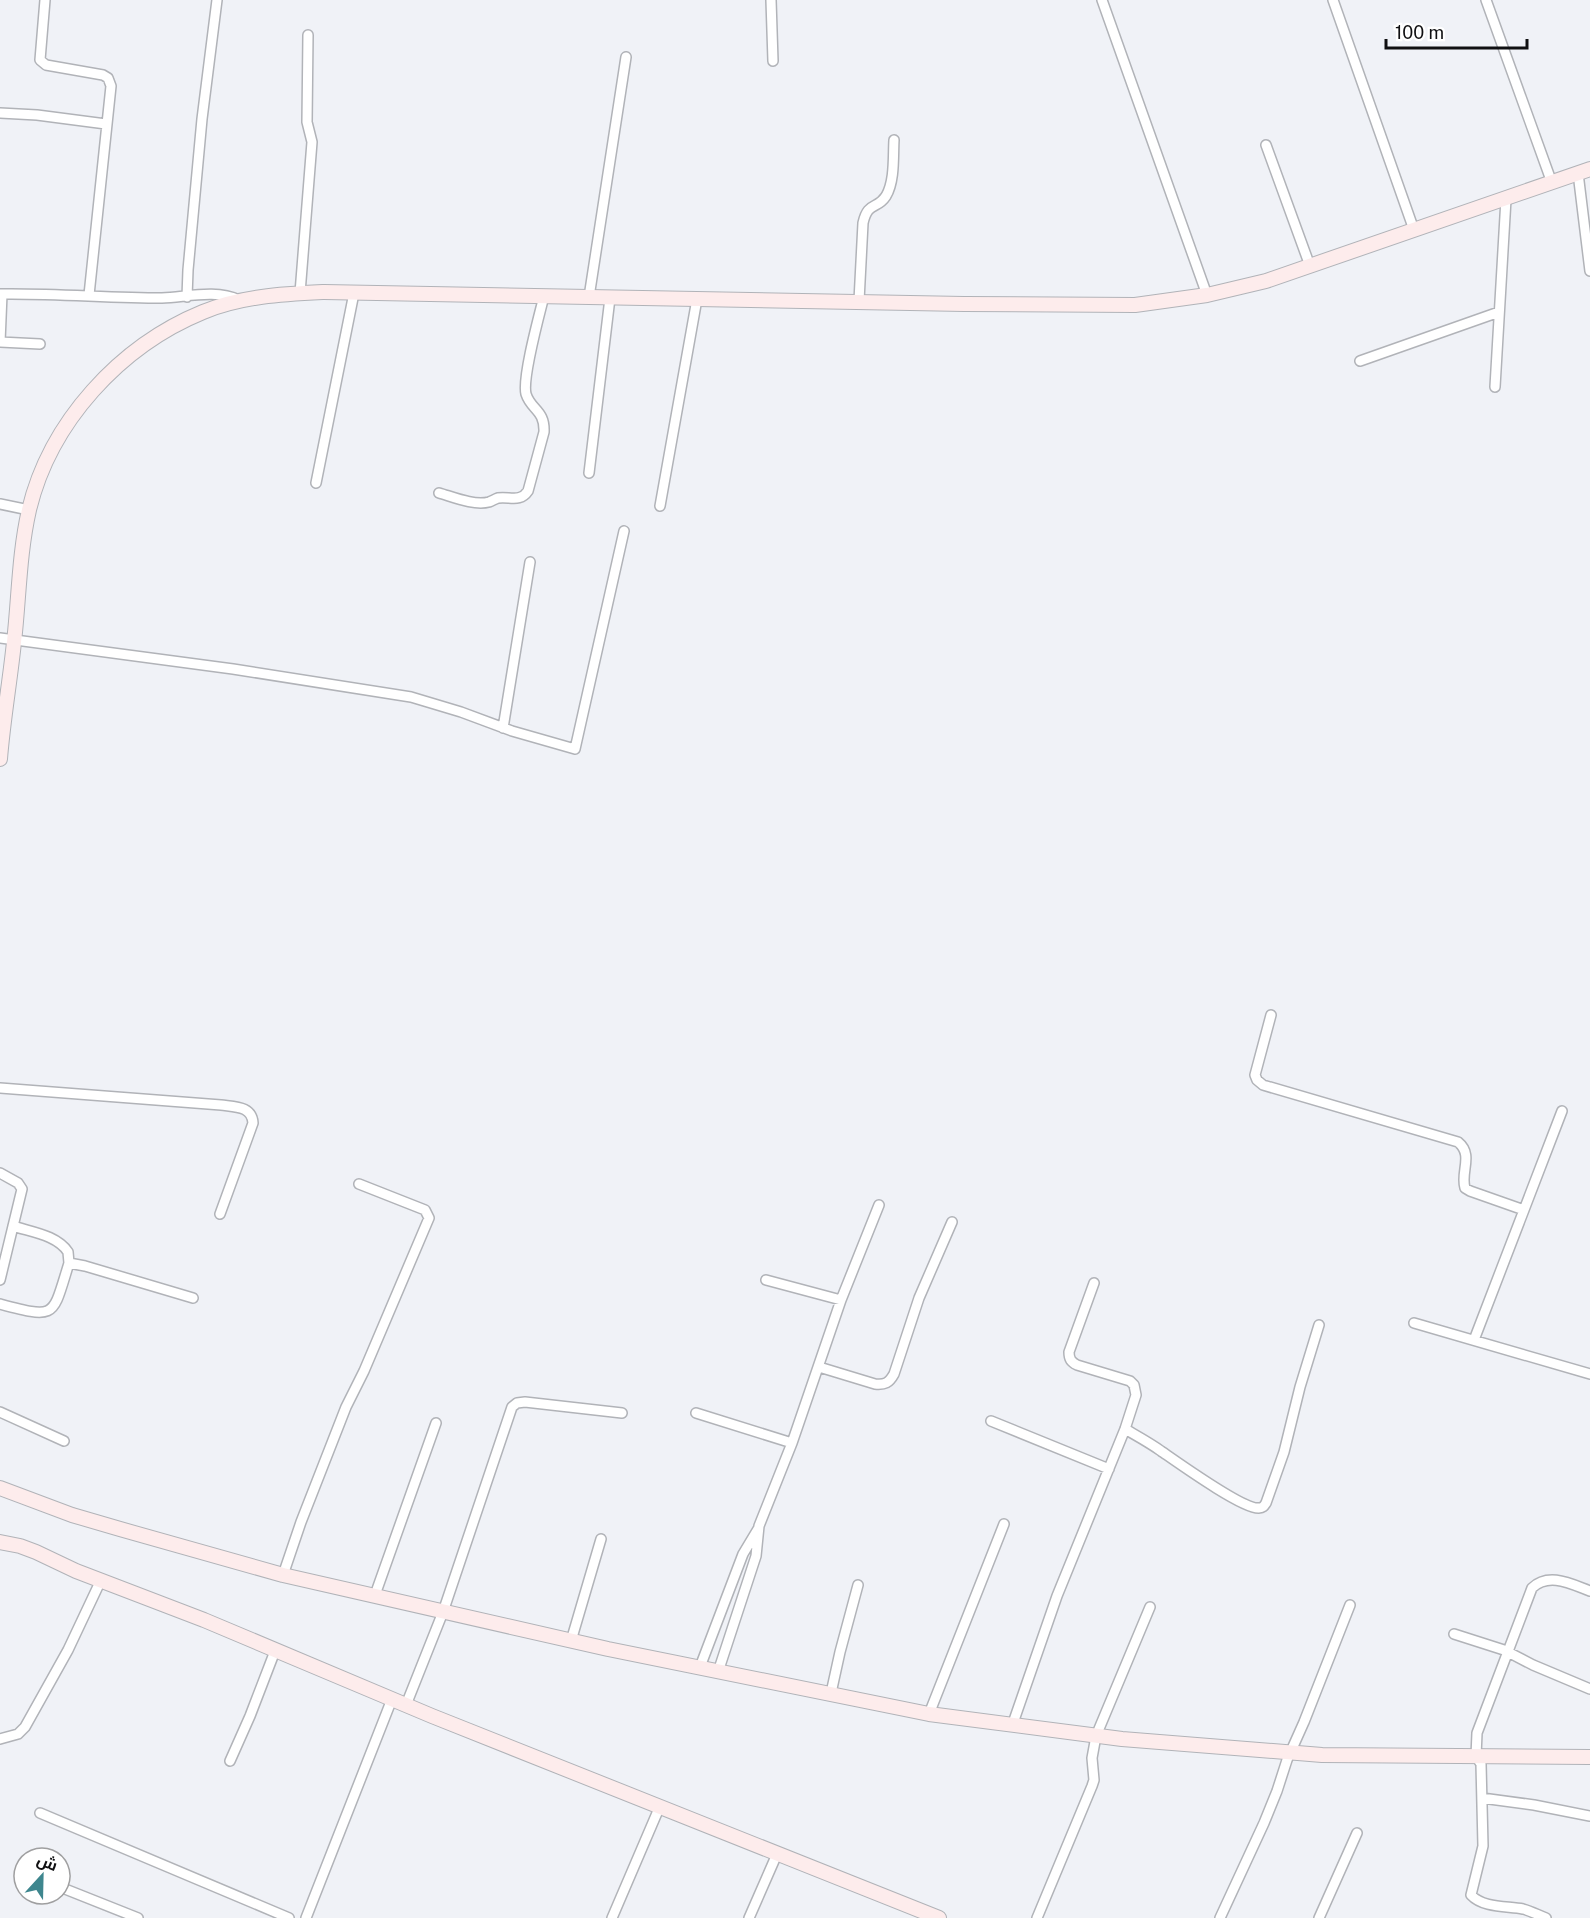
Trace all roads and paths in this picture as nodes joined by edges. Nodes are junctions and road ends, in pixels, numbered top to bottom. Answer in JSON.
{"nodes":[{"id":1,"x":45,"y":0,"type":"edge"},
{"id":2,"x":217,"y":0,"type":"edge"},
{"id":3,"x":771,"y":0,"type":"edge"},
{"id":4,"x":1102,"y":0,"type":"edge"},
{"id":5,"x":1334,"y":0,"type":"edge"},
{"id":6,"x":1486,"y":0,"type":"edge"},
{"id":7,"x":308,"y":34,"type":"dead end"},
{"id":8,"x":626,"y":57,"type":"dead end"},
{"id":9,"x":773,"y":61,"type":"dead end"},
{"id":10,"x":0,"y":113,"type":"edge"},
{"id":11,"x":106,"y":124,"type":"junction"},
{"id":12,"x":894,"y":140,"type":"dead end"},
{"id":13,"x":1266,"y":145,"type":"dead end"},
{"id":14,"x":1584,"y":171,"type":"edge"},
{"id":15,"x":1552,"y":183,"type":"junction"},
{"id":16,"x":1506,"y":199,"type":"junction"},
{"id":17,"x":1414,"y":230,"type":"junction"},
{"id":18,"x":1310,"y":266,"type":"junction"},
{"id":19,"x":1590,"y":271,"type":"edge"},
{"id":20,"x":354,"y":292,"type":"junction"},
{"id":21,"x":300,"y":293,"type":"junction"},
{"id":22,"x":1,"y":294,"type":"edge"},
{"id":23,"x":1207,"y":294,"type":"junction"},
{"id":24,"x":89,"y":295,"type":"junction"},
{"id":25,"x":544,"y":296,"type":"junction"},
{"id":26,"x":188,"y":297,"type":"junction"},
{"id":27,"x":589,"y":297,"type":"junction"},
{"id":28,"x":610,"y":298,"type":"junction"},
{"id":29,"x":697,"y":299,"type":"junction"},
{"id":30,"x":241,"y":300,"type":"junction"},
{"id":31,"x":859,"y":301,"type":"junction"},
{"id":32,"x":1499,"y":312,"type":"junction"},
{"id":33,"x":0,"y":342,"type":"edge"},
{"id":34,"x":40,"y":344,"type":"dead end"},
{"id":35,"x":1360,"y":361,"type":"dead end"},
{"id":36,"x":1495,"y":387,"type":"dead end"},
{"id":37,"x":589,"y":473,"type":"dead end"},
{"id":38,"x":316,"y":483,"type":"dead end"},
{"id":39,"x":439,"y":493,"type":"dead end"},
{"id":40,"x":0,"y":504,"type":"edge"},
{"id":41,"x":660,"y":506,"type":"dead end"},
{"id":42,"x":29,"y":510,"type":"junction"},
{"id":43,"x":624,"y":531,"type":"dead end"},
{"id":44,"x":530,"y":562,"type":"dead end"},
{"id":45,"x":0,"y":638,"type":"edge"},
{"id":46,"x":14,"y":640,"type":"junction"},
{"id":47,"x":4,"y":691,"type":"edge"},
{"id":48,"x":503,"y":728,"type":"junction"},
{"id":49,"x":0,"y":759,"type":"edge"},
{"id":50,"x":1271,"y":1015,"type":"dead end"},
{"id":51,"x":0,"y":1088,"type":"edge"},
{"id":52,"x":1562,"y":1111,"type":"dead end"},
{"id":53,"x":0,"y":1173,"type":"edge"},
{"id":54,"x":359,"y":1184,"type":"dead end"},
{"id":55,"x":879,"y":1205,"type":"dead end"},
{"id":56,"x":1524,"y":1210,"type":"junction"},
{"id":57,"x":220,"y":1214,"type":"dead end"},
{"id":58,"x":952,"y":1222,"type":"dead end"},
{"id":59,"x":13,"y":1226,"type":"junction"},
{"id":60,"x":69,"y":1263,"type":"junction"},
{"id":61,"x":0,"y":1280,"type":"edge"},
{"id":62,"x":766,"y":1280,"type":"dead end"},
{"id":63,"x":1094,"y":1283,"type":"dead end"},
{"id":64,"x":194,"y":1298,"type":"dead end"},
{"id":65,"x":841,"y":1300,"type":"junction"},
{"id":66,"x":0,"y":1304,"type":"edge"},
{"id":67,"x":1414,"y":1323,"type":"dead end"},
{"id":68,"x":1319,"y":1325,"type":"dead end"},
{"id":69,"x":1474,"y":1340,"type":"junction"},
{"id":70,"x":819,"y":1367,"type":"junction"},
{"id":71,"x":1590,"y":1374,"type":"edge"},
{"id":72,"x":0,"y":1412,"type":"edge"},
{"id":73,"x":622,"y":1413,"type":"dead end"},
{"id":74,"x":696,"y":1413,"type":"dead end"},
{"id":75,"x":991,"y":1421,"type":"dead end"},
{"id":76,"x":436,"y":1423,"type":"dead end"},
{"id":77,"x":1125,"y":1429,"type":"junction"},
{"id":78,"x":64,"y":1441,"type":"dead end"},
{"id":79,"x":792,"y":1443,"type":"junction"},
{"id":80,"x":1109,"y":1469,"type":"junction"},
{"id":81,"x":0,"y":1488,"type":"edge"},
{"id":82,"x":1004,"y":1524,"type":"dead end"},
{"id":83,"x":759,"y":1526,"type":"junction"},
{"id":84,"x":601,"y":1539,"type":"dead end"},
{"id":85,"x":0,"y":1542,"type":"edge"},
{"id":86,"x":283,"y":1575,"type":"junction"},
{"id":87,"x":101,"y":1580,"type":"junction"},
{"id":88,"x":858,"y":1585,"type":"dead end"},
{"id":89,"x":1590,"y":1591,"type":"edge"},
{"id":90,"x":375,"y":1595,"type":"junction"},
{"id":91,"x":1350,"y":1605,"type":"dead end"},
{"id":92,"x":1150,"y":1607,"type":"dead end"},
{"id":93,"x":443,"y":1612,"type":"junction"},
{"id":94,"x":1454,"y":1634,"type":"dead end"},
{"id":95,"x":571,"y":1641,"type":"junction"},
{"id":96,"x":275,"y":1651,"type":"junction"},
{"id":97,"x":1509,"y":1653,"type":"junction"},
{"id":98,"x":700,"y":1667,"type":"junction"},
{"id":99,"x":718,"y":1672,"type":"junction"},
{"id":100,"x":1590,"y":1689,"type":"edge"},
{"id":101,"x":831,"y":1693,"type":"junction"},
{"id":102,"x":393,"y":1699,"type":"junction"},
{"id":103,"x":406,"y":1705,"type":"junction"},
{"id":104,"x":929,"y":1714,"type":"junction"},
{"id":105,"x":1011,"y":1726,"type":"junction"},
{"id":106,"x":1096,"y":1736,"type":"junction"},
{"id":107,"x":0,"y":1739,"type":"edge"},
{"id":108,"x":1289,"y":1753,"type":"junction"},
{"id":109,"x":1476,"y":1756,"type":"junction"},
{"id":110,"x":1590,"y":1757,"type":"edge"},
{"id":111,"x":230,"y":1761,"type":"dead end"},
{"id":112,"x":1482,"y":1798,"type":"junction"},
{"id":113,"x":660,"y":1806,"type":"junction"},
{"id":114,"x":40,"y":1813,"type":"dead end"},
{"id":115,"x":1590,"y":1816,"type":"edge"},
{"id":116,"x":1357,"y":1833,"type":"dead end"},
{"id":117,"x":777,"y":1854,"type":"junction"},
{"id":118,"x":72,"y":1892,"type":"edge"},
{"id":119,"x":924,"y":1915,"type":"edge"},
{"id":120,"x":138,"y":1918,"type":"edge"},
{"id":121,"x":289,"y":1918,"type":"edge"},
{"id":122,"x":306,"y":1918,"type":"edge"},
{"id":123,"x":612,"y":1918,"type":"edge"},
{"id":124,"x":749,"y":1918,"type":"edge"},
{"id":125,"x":939,"y":1918,"type":"edge"},
{"id":126,"x":1037,"y":1918,"type":"edge"},
{"id":127,"x":1220,"y":1918,"type":"edge"},
{"id":128,"x":1319,"y":1918,"type":"edge"},
{"id":129,"x":1546,"y":1918,"type":"edge"}],
"edges":[{"from":1,"to":11,"type":"street"},
{"from":2,"to":26,"type":"street"},
{"from":3,"to":9,"type":"street"},
{"from":4,"to":23,"type":"street"},
{"from":5,"to":17,"type":"street"},
{"from":6,"to":15,"type":"street"},
{"from":7,"to":21,"type":"street"},
{"from":8,"to":27,"type":"street"},
{"from":10,"to":11,"type":"street"},
{"from":11,"to":24,"type":"street"},
{"from":12,"to":31,"type":"street"},
{"from":13,"to":18,"type":"street"},
{"from":14,"to":15,"type":"main road"},
{"from":14,"to":19,"type":"street"},
{"from":15,"to":16,"type":"main road"},
{"from":16,"to":17,"type":"main road"},
{"from":16,"to":32,"type":"street"},
{"from":17,"to":18,"type":"main road"},
{"from":18,"to":23,"type":"main road"},
{"from":20,"to":21,"type":"main road"},
{"from":20,"to":25,"type":"main road"},
{"from":20,"to":38,"type":"street"},
{"from":21,"to":30,"type":"main road"},
{"from":22,"to":24,"type":"street"},
{"from":22,"to":33,"type":"street"},
{"from":23,"to":31,"type":"main road"},
{"from":24,"to":26,"type":"street"},
{"from":25,"to":27,"type":"main road"},
{"from":25,"to":39,"type":"street"},
{"from":26,"to":30,"type":"street"},
{"from":27,"to":28,"type":"main road"},
{"from":28,"to":29,"type":"main road"},
{"from":28,"to":37,"type":"street"},
{"from":29,"to":31,"type":"main road"},
{"from":29,"to":41,"type":"street"},
{"from":30,"to":42,"type":"main road"},
{"from":32,"to":35,"type":"street"},
{"from":32,"to":36,"type":"street"},
{"from":33,"to":34,"type":"street"},
{"from":40,"to":42,"type":"street"},
{"from":42,"to":46,"type":"main road"},
{"from":43,"to":48,"type":"street"},
{"from":44,"to":48,"type":"street"},
{"from":45,"to":46,"type":"street"},
{"from":46,"to":47,"type":"main road"},
{"from":46,"to":48,"type":"street"},
{"from":47,"to":49,"type":"main road"},
{"from":50,"to":56,"type":"street"},
{"from":51,"to":57,"type":"street"},
{"from":52,"to":56,"type":"street"},
{"from":53,"to":59,"type":"street"},
{"from":54,"to":86,"type":"street"},
{"from":55,"to":65,"type":"street"},
{"from":56,"to":69,"type":"street"},
{"from":58,"to":70,"type":"street"},
{"from":59,"to":60,"type":"street"},
{"from":59,"to":61,"type":"street"},
{"from":60,"to":64,"type":"street"},
{"from":60,"to":66,"type":"street"},
{"from":62,"to":65,"type":"street"},
{"from":63,"to":77,"type":"street"},
{"from":65,"to":70,"type":"street"},
{"from":67,"to":69,"type":"street"},
{"from":68,"to":77,"type":"street"},
{"from":69,"to":71,"type":"street"},
{"from":70,"to":79,"type":"street"},
{"from":72,"to":78,"type":"street"},
{"from":73,"to":93,"type":"street"},
{"from":74,"to":79,"type":"street"},
{"from":75,"to":80,"type":"street"},
{"from":76,"to":90,"type":"street"},
{"from":77,"to":80,"type":"street"},
{"from":79,"to":83,"type":"street"},
{"from":80,"to":105,"type":"street"},
{"from":81,"to":86,"type":"main road"},
{"from":82,"to":104,"type":"street"},
{"from":83,"to":98,"type":"street"},
{"from":83,"to":99,"type":"street"},
{"from":84,"to":95,"type":"street"},
{"from":85,"to":87,"type":"main road"},
{"from":86,"to":90,"type":"main road"},
{"from":87,"to":96,"type":"main road"},
{"from":87,"to":107,"type":"street"},
{"from":88,"to":101,"type":"street"},
{"from":89,"to":97,"type":"street"},
{"from":90,"to":93,"type":"main road"},
{"from":91,"to":108,"type":"street"},
{"from":92,"to":106,"type":"street"},
{"from":93,"to":95,"type":"main road"},
{"from":93,"to":103,"type":"street"},
{"from":94,"to":97,"type":"street"},
{"from":95,"to":98,"type":"main road"},
{"from":96,"to":102,"type":"main road"},
{"from":96,"to":111,"type":"street"},
{"from":97,"to":100,"type":"street"},
{"from":97,"to":109,"type":"street"},
{"from":98,"to":99,"type":"main road"},
{"from":99,"to":101,"type":"main road"},
{"from":101,"to":104,"type":"main road"},
{"from":102,"to":103,"type":"main road"},
{"from":102,"to":122,"type":"street"},
{"from":103,"to":113,"type":"main road"},
{"from":104,"to":105,"type":"main road"},
{"from":105,"to":106,"type":"main road"},
{"from":106,"to":108,"type":"main road"},
{"from":106,"to":126,"type":"street"},
{"from":108,"to":109,"type":"main road"},
{"from":108,"to":127,"type":"street"},
{"from":109,"to":110,"type":"main road"},
{"from":109,"to":112,"type":"street"},
{"from":112,"to":115,"type":"street"},
{"from":112,"to":129,"type":"street"},
{"from":113,"to":117,"type":"main road"},
{"from":113,"to":123,"type":"street"},
{"from":114,"to":121,"type":"street"},
{"from":116,"to":128,"type":"street"},
{"from":117,"to":119,"type":"main road"},
{"from":117,"to":124,"type":"street"},
{"from":118,"to":120,"type":"street"},
{"from":119,"to":125,"type":"main road"}]}
